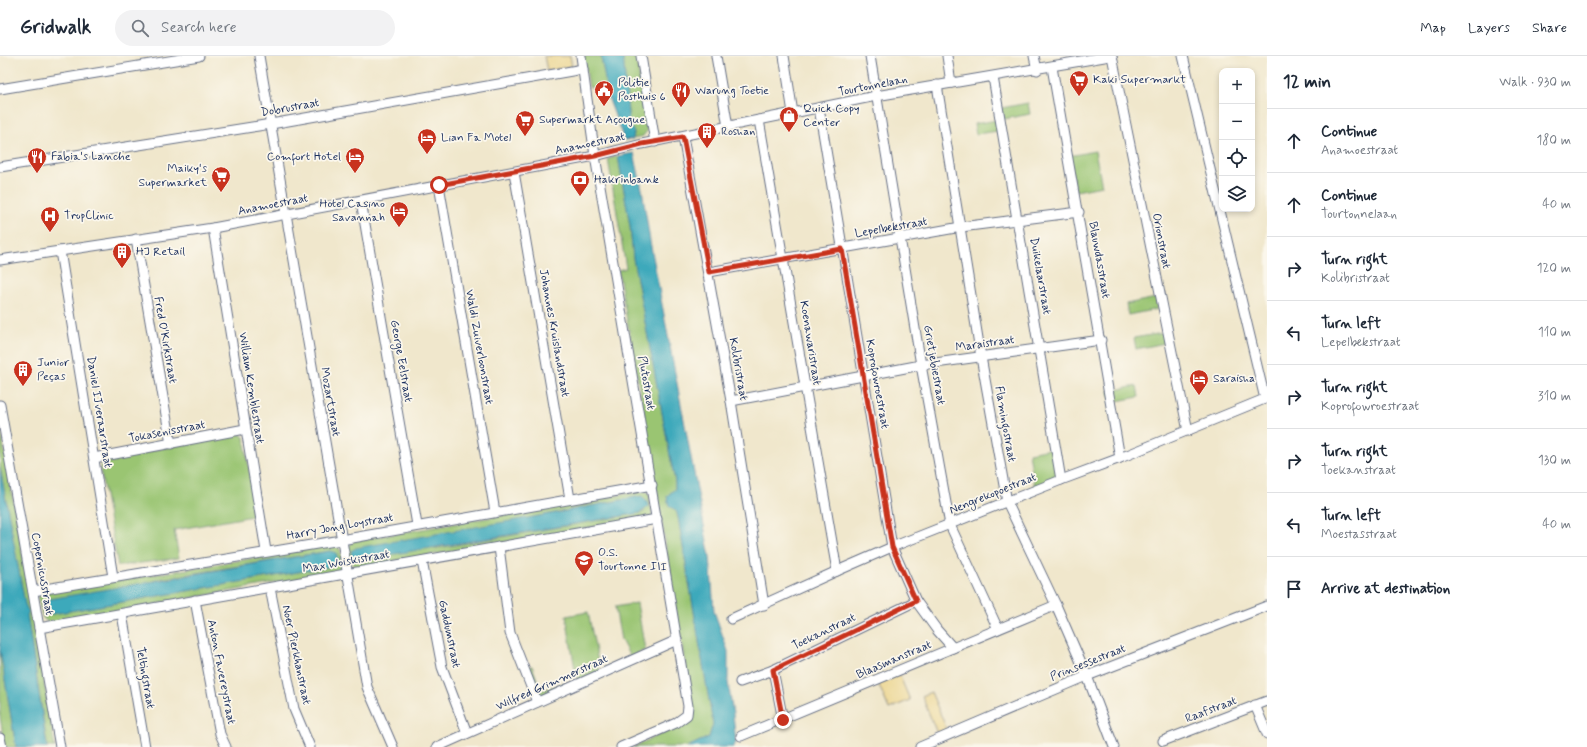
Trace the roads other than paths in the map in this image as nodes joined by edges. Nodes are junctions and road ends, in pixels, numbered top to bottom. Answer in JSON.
{"nodes":[{"id":1,"x":199,"y":56,"type":"edge"},
{"id":2,"x":259,"y":56,"type":"edge"},
{"id":3,"x":581,"y":56,"type":"edge"},
{"id":4,"x":642,"y":56,"type":"edge"},
{"id":5,"x":716,"y":56,"type":"edge"},
{"id":6,"x":784,"y":56,"type":"edge"},
{"id":7,"x":870,"y":56,"type":"edge"},
{"id":8,"x":947,"y":56,"type":"edge"},
{"id":9,"x":1034,"y":56,"type":"edge"},
{"id":10,"x":1111,"y":56,"type":"edge"},
{"id":11,"x":1183,"y":56,"type":"edge"},
{"id":12,"x":1052,"y":67,"type":"junction"},
{"id":13,"x":583,"y":69,"type":"junction"},
{"id":14,"x":1037,"y":70,"type":"junction"},
{"id":15,"x":993,"y":77,"type":"junction"},
{"id":16,"x":951,"y":82,"type":"junction"},
{"id":17,"x":937,"y":85,"type":"junction"},
{"id":18,"x":0,"y":89,"type":"edge"},
{"id":19,"x":876,"y":96,"type":"junction"},
{"id":20,"x":819,"y":108,"type":"junction"},
{"id":21,"x":793,"y":113,"type":"junction"},
{"id":22,"x":759,"y":120,"type":"junction"},
{"id":23,"x":271,"y":124,"type":"junction"},
{"id":24,"x":728,"y":127,"type":"junction"},
{"id":25,"x":683,"y":137,"type":"junction"},
{"id":26,"x":655,"y":142,"type":"junction"},
{"id":27,"x":642,"y":144,"type":"joint"},
{"id":28,"x":595,"y":156,"type":"junction"},
{"id":29,"x":0,"y":167,"type":"edge"},
{"id":30,"x":514,"y":172,"type":"junction"},
{"id":31,"x":439,"y":185,"type":"junction"},
{"id":32,"x":361,"y":201,"type":"junction"},
{"id":33,"x":1078,"y":212,"type":"junction"},
{"id":34,"x":286,"y":214,"type":"junction"},
{"id":35,"x":1018,"y":219,"type":"junction"},
{"id":36,"x":960,"y":227,"type":"junction"},
{"id":37,"x":213,"y":228,"type":"junction"},
{"id":38,"x":136,"y":239,"type":"junction"},
{"id":39,"x":900,"y":239,"type":"junction"},
{"id":40,"x":842,"y":249,"type":"junction"},
{"id":41,"x":60,"y":251,"type":"junction"},
{"id":42,"x":784,"y":259,"type":"junction"},
{"id":43,"x":0,"y":260,"type":"edge"},
{"id":44,"x":709,"y":272,"type":"junction"},
{"id":45,"x":1101,"y":340,"type":"junction"},
{"id":46,"x":1040,"y":348,"type":"junction"},
{"id":47,"x":981,"y":357,"type":"junction"},
{"id":48,"x":921,"y":365,"type":"junction"},
{"id":49,"x":864,"y":376,"type":"junction"},
{"id":50,"x":805,"y":387,"type":"junction"},
{"id":51,"x":1266,"y":398,"type":"edge"},
{"id":52,"x":731,"y":401,"type":"junction"},
{"id":53,"x":0,"y":405,"type":"edge"},
{"id":54,"x":245,"y":429,"type":"junction"},
{"id":55,"x":1188,"y":431,"type":"junction"},
{"id":56,"x":171,"y":444,"type":"junction"},
{"id":57,"x":94,"y":458,"type":"junction"},
{"id":58,"x":1120,"y":458,"type":"junction"},
{"id":59,"x":1061,"y":480,"type":"junction"},
{"id":60,"x":652,"y":485,"type":"junction"},
{"id":61,"x":570,"y":499,"type":"junction"},
{"id":62,"x":1007,"y":502,"type":"junction"},
{"id":63,"x":495,"y":512,"type":"junction"},
{"id":64,"x":657,"y":519,"type":"junction"},
{"id":65,"x":417,"y":525,"type":"junction"},
{"id":66,"x":950,"y":525,"type":"junction"},
{"id":67,"x":341,"y":540,"type":"junction"},
{"id":68,"x":892,"y":547,"type":"junction"},
{"id":69,"x":499,"y":548,"type":"junction"},
{"id":70,"x":266,"y":551,"type":"junction"},
{"id":71,"x":422,"y":561,"type":"junction"},
{"id":72,"x":837,"y":570,"type":"junction"},
{"id":73,"x":348,"y":574,"type":"junction"},
{"id":74,"x":113,"y":577,"type":"junction"},
{"id":75,"x":270,"y":588,"type":"junction"},
{"id":76,"x":33,"y":591,"type":"junction"},
{"id":77,"x":195,"y":600,"type":"junction"},
{"id":78,"x":916,"y":601,"type":"junction"},
{"id":79,"x":764,"y":604,"type":"junction"},
{"id":80,"x":1056,"y":605,"type":"junction"},
{"id":81,"x":1267,"y":606,"type":"edge"},
{"id":82,"x":122,"y":614,"type":"junction"},
{"id":83,"x":732,"y":619,"type":"dead end"},
{"id":84,"x":39,"y":628,"type":"junction"},
{"id":85,"x":998,"y":629,"type":"junction"},
{"id":86,"x":677,"y":640,"type":"junction"},
{"id":87,"x":953,"y":648,"type":"junction"},
{"id":88,"x":773,"y":670,"type":"junction"},
{"id":89,"x":1087,"y":676,"type":"junction"},
{"id":90,"x":740,"y":682,"type":"dead end"},
{"id":91,"x":1267,"y":701,"type":"edge"},
{"id":92,"x":538,"y":702,"type":"junction"},
{"id":93,"x":1255,"y":705,"type":"junction"},
{"id":94,"x":783,"y":720,"type":"junction"},
{"id":95,"x":467,"y":733,"type":"junction"},
{"id":96,"x":1267,"y":734,"type":"edge"},
{"id":97,"x":741,"y":736,"type":"dead end"},
{"id":98,"x":0,"y":738,"type":"edge"},
{"id":99,"x":1163,"y":740,"type":"dead end"},
{"id":100,"x":2,"y":747,"type":"edge"},
{"id":101,"x":60,"y":747,"type":"edge"},
{"id":102,"x":145,"y":747,"type":"edge"},
{"id":103,"x":226,"y":747,"type":"edge"},
{"id":104,"x":310,"y":747,"type":"edge"},
{"id":105,"x":394,"y":747,"type":"edge"},
{"id":106,"x":437,"y":747,"type":"edge"},
{"id":107,"x":621,"y":747,"type":"edge"},
{"id":108,"x":920,"y":747,"type":"edge"},
{"id":109,"x":1114,"y":747,"type":"edge"}],
"edges":[{"from":1,"to":18,"type":"street"},
{"from":2,"to":23,"type":"street","name":"Mozartstraat"},
{"from":3,"to":13,"type":"street","name":"Plutostraat"},
{"from":4,"to":26,"type":"street"},
{"from":5,"to":24,"type":"street"},
{"from":6,"to":21,"type":"street"},
{"from":7,"to":19,"type":"street","name":"Grietjebiestraat"},
{"from":8,"to":16,"type":"street"},
{"from":9,"to":14,"type":"street"},
{"from":10,"to":12,"type":"street","name":"Tourtonnelaan"},
{"from":10,"to":55,"type":"street","name":"Orionstraat"},
{"from":11,"to":51,"type":"street"},
{"from":12,"to":14,"type":"street","name":"Tourtonnelaan"},
{"from":12,"to":33,"type":"street","name":"Blauwdasstraat"},
{"from":13,"to":23,"type":"street","name":"Dobrustraat"},
{"from":13,"to":28,"type":"street","name":"Plutostraat"},
{"from":14,"to":15,"type":"street","name":"Tourtonnelaan"},
{"from":15,"to":16,"type":"street","name":"Tourtonnelaan"},
{"from":15,"to":35,"type":"street","name":"Duikelaarstraat"},
{"from":16,"to":17,"type":"street","name":"Tourtonnelaan"},
{"from":17,"to":19,"type":"street","name":"Tourtonnelaan"},
{"from":17,"to":36,"type":"street","name":"Flamingostraat"},
{"from":19,"to":20,"type":"street","name":"Tourtonnelaan"},
{"from":19,"to":39,"type":"street","name":"Grietjebiestraat"},
{"from":20,"to":21,"type":"street","name":"Tourtonnelaan"},
{"from":20,"to":40,"type":"street","name":"Koprofowroestraat"},
{"from":21,"to":22,"type":"street","name":"Tourtonnelaan"},
{"from":22,"to":24,"type":"street","name":"Tourtonnelaan"},
{"from":22,"to":42,"type":"street","name":"Koenawaristraat"},
{"from":23,"to":29,"type":"street","name":"Dobrustraat"},
{"from":23,"to":34,"type":"street","name":"Mozartstraat"},
{"from":24,"to":25,"type":"street","name":"Tourtonnelaan"},
{"from":25,"to":26,"type":"street","name":"Tourtonnelaan"},
{"from":25,"to":44,"type":"street","name":"Kolibristraat"},
{"from":26,"to":27,"type":"street","name":"Tourtonnelaan"},
{"from":27,"to":28,"type":"street","name":"Anamoestraat"},
{"from":28,"to":30,"type":"street","name":"Anamoestraat"},
{"from":28,"to":60,"type":"street","name":"Plutostraat"},
{"from":30,"to":31,"type":"street","name":"Anamoestraat"},
{"from":30,"to":61,"type":"street","name":"Johannes Kruislandstraat"},
{"from":31,"to":32,"type":"street","name":"Anamoestraat"},
{"from":31,"to":63,"type":"street","name":"Waldi Zuiverloonstraat"},
{"from":32,"to":34,"type":"street","name":"Anamoestraat"},
{"from":32,"to":65,"type":"street","name":"George Eelstraat"},
{"from":33,"to":35,"type":"street","name":"Lepelbekstraat"},
{"from":33,"to":45,"type":"street","name":"Blauwdasstraat"},
{"from":34,"to":37,"type":"street","name":"Anamoestraat"},
{"from":34,"to":67,"type":"street","name":"Mozartstraat"},
{"from":35,"to":36,"type":"street","name":"Lepelbekstraat"},
{"from":35,"to":46,"type":"street","name":"Duikelaarstraat"},
{"from":36,"to":39,"type":"street","name":"Lepelbekstraat"},
{"from":36,"to":47,"type":"street","name":"Flamingostraat"},
{"from":37,"to":38,"type":"street","name":"Anamoestraat"},
{"from":37,"to":54,"type":"street","name":"William Kemblestraat"},
{"from":38,"to":41,"type":"street","name":"Anamoestraat"},
{"from":38,"to":56,"type":"street","name":"Fred O'Kirkstraat"},
{"from":39,"to":40,"type":"street","name":"Lepelbekstraat"},
{"from":39,"to":48,"type":"street","name":"Grietjebiestraat"},
{"from":40,"to":42,"type":"street","name":"Lepelbekstraat"},
{"from":40,"to":49,"type":"street","name":"Koprofowroestraat"},
{"from":41,"to":43,"type":"street","name":"Anamoestraat"},
{"from":41,"to":57,"type":"street","name":"Daniel IJveraarstraat"},
{"from":42,"to":44,"type":"street","name":"Lepelbekstraat"},
{"from":42,"to":50,"type":"street","name":"Koenawaristraat"},
{"from":44,"to":52,"type":"street","name":"Kolibristraat"},
{"from":45,"to":46,"type":"street","name":"Maraistraat"},
{"from":45,"to":58,"type":"street","name":"Blauwdasstraat"},
{"from":46,"to":47,"type":"street","name":"Maraistraat"},
{"from":46,"to":59,"type":"street","name":"Duikelaarstraat"},
{"from":47,"to":48,"type":"street","name":"Maraistraat"},
{"from":47,"to":62,"type":"street","name":"Flamingostraat"},
{"from":48,"to":49,"type":"street","name":"Maraistraat"},
{"from":48,"to":66,"type":"street","name":"Grietjebiestraat"},
{"from":49,"to":50,"type":"street","name":"Maraistraat"},
{"from":49,"to":68,"type":"street","name":"Koprofowroestraat"},
{"from":50,"to":52,"type":"street","name":"Maraistraat"},
{"from":50,"to":72,"type":"street","name":"Koenawaristraat"},
{"from":51,"to":55,"type":"street","name":"Nengrekopoestraat"},
{"from":52,"to":79,"type":"street","name":"Kolibristraat"},
{"from":53,"to":76,"type":"street","name":"Copernicusstraat"},
{"from":54,"to":56,"type":"street","name":"Tokasenisstraat"},
{"from":54,"to":70,"type":"street","name":"William Kemblestraat"},
{"from":55,"to":58,"type":"street","name":"Nengrekopoestraat"},
{"from":56,"to":57,"type":"street","name":"Tokasenisstraat"},
{"from":57,"to":74,"type":"street","name":"Daniel IJveraarstraat"},
{"from":58,"to":59,"type":"street","name":"Nengrekopoestraat"},
{"from":59,"to":62,"type":"street","name":"Nengrekopoestraat"},
{"from":60,"to":61,"type":"street","name":"Harry Jong Loystraat"},
{"from":60,"to":64,"type":"street","name":"Plutostraat"},
{"from":61,"to":63,"type":"street","name":"Harry Jong Loystraat"},
{"from":62,"to":66,"type":"street","name":"Nengrekopoestraat"},
{"from":62,"to":80,"type":"street","name":"Flamingostraat"},
{"from":63,"to":65,"type":"street","name":"Harry Jong Loystraat"},
{"from":64,"to":69,"type":"street","name":"Max Woiskistraat"},
{"from":64,"to":86,"type":"street","name":"Plutostraat"},
{"from":65,"to":67,"type":"street","name":"Harry Jong Loystraat"},
{"from":66,"to":68,"type":"street","name":"Nengrekopoestraat"},
{"from":66,"to":85,"type":"street","name":"Grietjebiestraat"},
{"from":67,"to":70,"type":"street","name":"Harry Jong Loystraat"},
{"from":67,"to":73,"type":"street","name":"Mozartstraat"},
{"from":68,"to":72,"type":"street","name":"Nengrekopoestraat"},
{"from":68,"to":78,"type":"street","name":"Koprofowroestraat"},
{"from":69,"to":71,"type":"street","name":"Max Woiskistraat"},
{"from":69,"to":92,"type":"street"},
{"from":70,"to":74,"type":"street","name":"Harry Jong Loystraat"},
{"from":71,"to":73,"type":"street","name":"Max Woiskistraat"},
{"from":71,"to":95,"type":"street","name":"Gaddumstraat"},
{"from":72,"to":79,"type":"street","name":"Nengrekopoestraat"},
{"from":73,"to":75,"type":"street","name":"Max Woiskistraat"},
{"from":73,"to":105,"type":"street","name":"Mozartstraat"},
{"from":74,"to":76,"type":"street","name":"Harry Jong Loystraat"},
{"from":75,"to":77,"type":"street","name":"Max Woiskistraat"},
{"from":75,"to":104,"type":"street","name":"Noer Pierkhanstraat"},
{"from":76,"to":84,"type":"street","name":"Copernicusstraat"},
{"from":77,"to":82,"type":"street","name":"Max Woiskistraat"},
{"from":77,"to":103,"type":"street","name":"Anton Favereystraat"},
{"from":78,"to":87,"type":"street","name":"Koprofowroestraat"},
{"from":78,"to":88,"type":"street","name":"Toekanstraat"},
{"from":79,"to":83,"type":"street","name":"Nengrekopoestraat"},
{"from":80,"to":85,"type":"street","name":"Blaasmanstraat"},
{"from":80,"to":89,"type":"street","name":"Flamingostraat"},
{"from":81,"to":89,"type":"street","name":"Prinsessestraat"},
{"from":82,"to":84,"type":"street","name":"Max Woiskistraat"},
{"from":82,"to":102,"type":"street","name":"Teltingstraat"},
{"from":84,"to":101,"type":"street","name":"Copernicusstraat"},
{"from":85,"to":87,"type":"street","name":"Blaasmanstraat"},
{"from":86,"to":92,"type":"street","name":"Wilfred Grimmerstraat"},
{"from":86,"to":107,"type":"street","name":"Plutostraat"},
{"from":87,"to":94,"type":"street","name":"Blaasmanstraat"},
{"from":88,"to":90,"type":"street","name":"Toekanstraat"},
{"from":88,"to":94,"type":"street"},
{"from":89,"to":108,"type":"street","name":"Prinsessestraat"},
{"from":89,"to":109,"type":"street","name":"Flamingostraat"},
{"from":91,"to":93,"type":"street","name":"Raafstraat"},
{"from":92,"to":95,"type":"street","name":"Wilfred Grimmerstraat"},
{"from":93,"to":96,"type":"street"},
{"from":93,"to":99,"type":"street","name":"Raafstraat"},
{"from":94,"to":97,"type":"street","name":"Blaasmanstraat"},
{"from":95,"to":106,"type":"street","name":"Wilfred Grimmerstraat"},
{"from":98,"to":100,"type":"street"}]}
